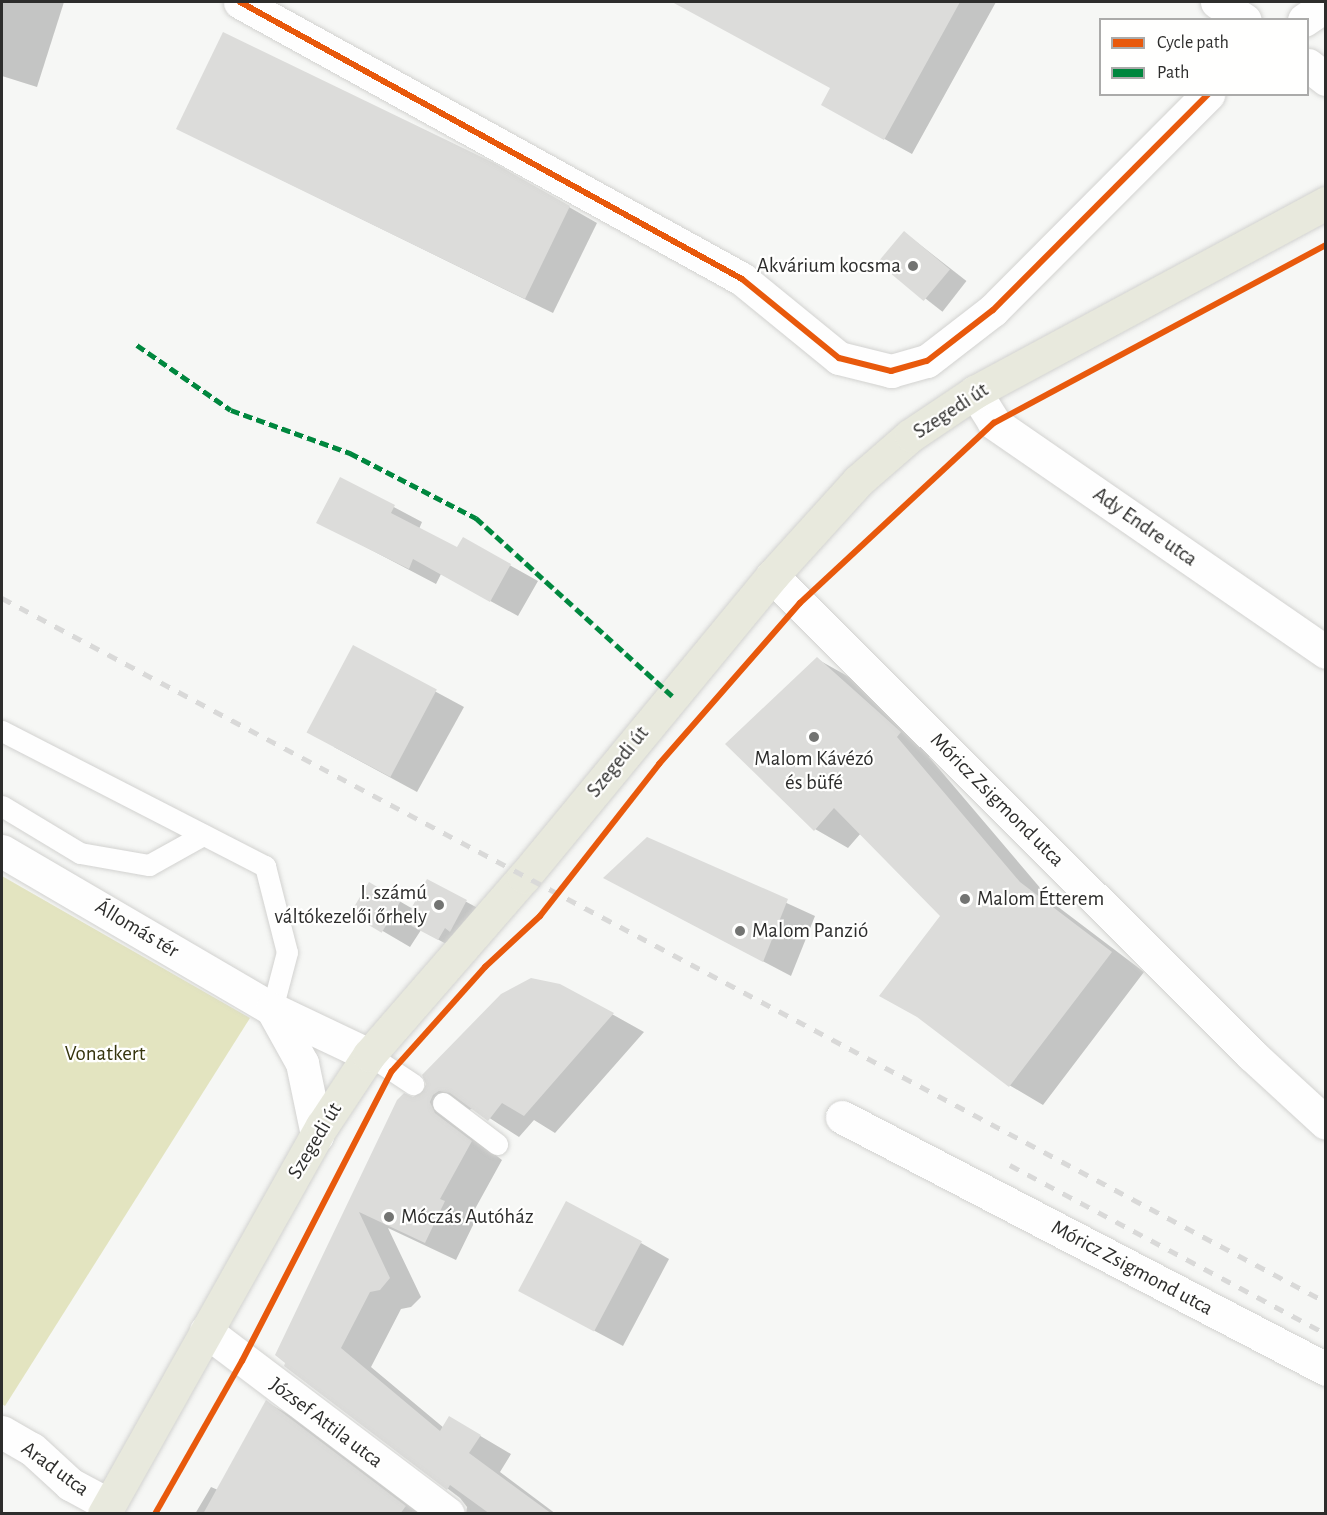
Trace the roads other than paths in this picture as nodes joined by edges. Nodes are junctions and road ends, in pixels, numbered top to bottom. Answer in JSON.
{"nodes":[{"id":1,"x":240,"y":2,"type":"edge"},
{"id":2,"x":1217,"y":2,"type":"edge"},
{"id":3,"x":1326,"y":5,"type":"edge"},
{"id":4,"x":1242,"y":18,"type":"edge"},
{"id":5,"x":1307,"y":18,"type":"edge"},
{"id":6,"x":1309,"y":66,"type":"edge"},
{"id":7,"x":1326,"y":80,"type":"edge"},
{"id":8,"x":1206,"y":96,"type":"edge"},
{"id":9,"x":1326,"y":203,"type":"edge"},
{"id":10,"x":975,"y":392,"type":"junction"},
{"id":11,"x":772,"y":576,"type":"junction"},
{"id":12,"x":1326,"y":652,"type":"edge"},
{"id":13,"x":2,"y":731,"type":"edge"},
{"id":14,"x":2,"y":806,"type":"edge"},
{"id":15,"x":204,"y":835,"type":"junction"},
{"id":16,"x":2,"y":851,"type":"edge"},
{"id":17,"x":272,"y":1009,"type":"junction"},
{"id":18,"x":369,"y":1055,"type":"junction"},
{"id":19,"x":412,"y":1084,"type":"dead end"},
{"id":20,"x":443,"y":1103,"type":"dead end"},
{"id":21,"x":842,"y":1117,"type":"dead end"},
{"id":22,"x":1326,"y":1123,"type":"edge"},
{"id":23,"x":317,"y":1135,"type":"junction"},
{"id":24,"x":497,"y":1144,"type":"dead end"},
{"id":25,"x":206,"y":1332,"type":"junction"},
{"id":26,"x":1326,"y":1369,"type":"edge"},
{"id":27,"x":2,"y":1432,"type":"edge"},
{"id":28,"x":106,"y":1509,"type":"edge"},
{"id":29,"x":448,"y":1514,"type":"edge"}],
"edges":[{"from":1,"to":8,"type":"street"},
{"from":2,"to":4,"type":"street"},
{"from":3,"to":5,"type":"street"},
{"from":6,"to":7,"type":"street"},
{"from":9,"to":10,"type":"main road","name":"Szegedi út"},
{"from":10,"to":11,"type":"main road","name":"Szegedi út"},
{"from":10,"to":12,"type":"street","name":"Ady Endre utca"},
{"from":11,"to":18,"type":"main road","name":"Szegedi út"},
{"from":11,"to":22,"type":"street","name":"Móricz Zsigmond utca"},
{"from":13,"to":15,"type":"lane"},
{"from":14,"to":15,"type":"lane"},
{"from":15,"to":17,"type":"lane"},
{"from":16,"to":17,"type":"street","name":"Állomás tér"},
{"from":17,"to":18,"type":"street","name":"Állomás tér"},
{"from":17,"to":23,"type":"street"},
{"from":18,"to":19,"type":"lane"},
{"from":18,"to":23,"type":"main road","name":"Szegedi út"},
{"from":20,"to":24,"type":"lane"},
{"from":21,"to":26,"type":"street","name":"Móricz Zsigmond utca"},
{"from":23,"to":25,"type":"main road","name":"Szegedi út"},
{"from":25,"to":28,"type":"main road","name":"Szegedi út"},
{"from":25,"to":29,"type":"street","name":"József Attila utca"},
{"from":27,"to":28,"type":"street","name":"Arad utca"}]}
